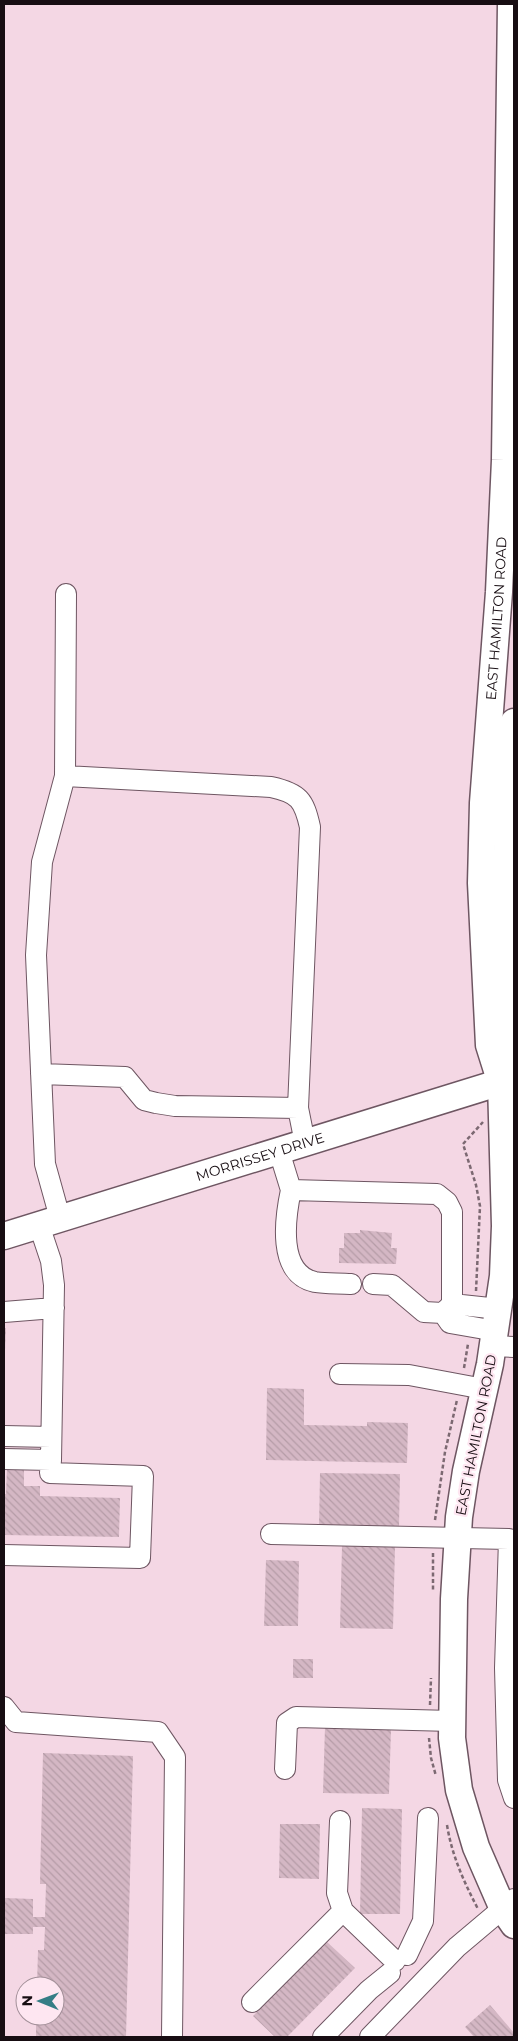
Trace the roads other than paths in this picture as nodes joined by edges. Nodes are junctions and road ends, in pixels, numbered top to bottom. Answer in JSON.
{"nodes":[{"id":1,"x":511,"y":4,"type":"edge"},
{"id":2,"x":513,"y":151,"type":"edge"},
{"id":3,"x":512,"y":197,"type":"edge"},
{"id":4,"x":66,"y":594,"type":"dead end"},
{"id":5,"x":514,"y":722,"type":"edge"},
{"id":6,"x":65,"y":776,"type":"junction"},
{"id":7,"x":41,"y":1074,"type":"junction"},
{"id":8,"x":508,"y":1080,"type":"edge"},
{"id":9,"x":298,"y":1108,"type":"junction"},
{"id":10,"x":305,"y":1143,"type":"junction"},
{"id":11,"x":279,"y":1151,"type":"junction"},
{"id":12,"x":291,"y":1190,"type":"junction"},
{"id":13,"x":50,"y":1222,"type":"junction"},
{"id":14,"x":4,"y":1236,"type":"edge"},
{"id":15,"x":350,"y":1284,"type":"dead end"},
{"id":16,"x":373,"y":1284,"type":"dead end"},
{"id":17,"x":54,"y":1308,"type":"junction"},
{"id":18,"x":447,"y":1308,"type":"junction"},
{"id":19,"x":4,"y":1312,"type":"edge"},
{"id":20,"x":501,"y":1333,"type":"edge"},
{"id":21,"x":340,"y":1374,"type":"dead end"},
{"id":22,"x":484,"y":1389,"type":"junction"},
{"id":23,"x":4,"y":1436,"type":"edge"},
{"id":24,"x":52,"y":1437,"type":"junction"},
{"id":25,"x":4,"y":1459,"type":"edge"},
{"id":26,"x":51,"y":1460,"type":"junction"},
{"id":27,"x":271,"y":1534,"type":"dead end"},
{"id":28,"x":457,"y":1537,"type":"junction"},
{"id":29,"x":512,"y":1539,"type":"edge"},
{"id":30,"x":4,"y":1554,"type":"edge"},
{"id":31,"x":511,"y":1564,"type":"edge"},
{"id":32,"x":4,"y":1707,"type":"edge"},
{"id":33,"x":452,"y":1721,"type":"junction"},
{"id":34,"x":285,"y":1769,"type":"dead end"},
{"id":35,"x":514,"y":1798,"type":"edge"},
{"id":36,"x":428,"y":1818,"type":"dead end"},
{"id":37,"x":340,"y":1821,"type":"dead end"},
{"id":38,"x":343,"y":1911,"type":"junction"},
{"id":39,"x":510,"y":1911,"type":"edge"},
{"id":40,"x":397,"y":1963,"type":"junction"},
{"id":41,"x":429,"y":1976,"type":"junction"},
{"id":42,"x":410,"y":1996,"type":"junction"},
{"id":43,"x":252,"y":2002,"type":"dead end"},
{"id":44,"x":172,"y":2037,"type":"edge"},
{"id":45,"x":323,"y":2037,"type":"edge"},
{"id":46,"x":370,"y":2037,"type":"edge"}],
"edges":[{"from":1,"to":2,"type":"main road","name":"EAST HAMILTON ROAD"},
{"from":2,"to":3,"type":"main road","name":"EAST HAMILTON ROAD"},
{"from":3,"to":8,"type":"main road","name":"EAST HAMILTON ROAD"},
{"from":4,"to":6,"type":"street"},
{"from":5,"to":8,"type":"main road","name":"EAST HAMILTON ROAD"},
{"from":6,"to":7,"type":"street"},
{"from":6,"to":9,"type":"street"},
{"from":7,"to":9,"type":"street"},
{"from":7,"to":13,"type":"street"},
{"from":8,"to":10,"type":"main road","name":"MORRISSEY DRIVE"},
{"from":8,"to":20,"type":"main road","name":"EAST HAMILTON ROAD"},
{"from":9,"to":10,"type":"street"},
{"from":10,"to":11,"type":"main road","name":"MORRISSEY DRIVE"},
{"from":11,"to":12,"type":"street"},
{"from":11,"to":13,"type":"main road","name":"MORRISSEY DRIVE"},
{"from":12,"to":15,"type":"street"},
{"from":12,"to":18,"type":"street"},
{"from":13,"to":14,"type":"main road","name":"MORRISSEY DRIVE"},
{"from":13,"to":17,"type":"street"},
{"from":16,"to":18,"type":"street"},
{"from":17,"to":19,"type":"street"},
{"from":17,"to":24,"type":"street"},
{"from":18,"to":20,"type":"street"},
{"from":20,"to":22,"type":"main road","name":"EAST HAMILTON ROAD"},
{"from":21,"to":22,"type":"street"},
{"from":22,"to":28,"type":"main road","name":"EAST HAMILTON ROAD"},
{"from":23,"to":24,"type":"street"},
{"from":24,"to":26,"type":"street"},
{"from":25,"to":26,"type":"street"},
{"from":26,"to":30,"type":"street"},
{"from":27,"to":28,"type":"street"},
{"from":28,"to":29,"type":"street"},
{"from":28,"to":33,"type":"main road","name":"EAST HAMILTON ROAD"},
{"from":29,"to":31,"type":"street"},
{"from":31,"to":35,"type":"street"},
{"from":32,"to":44,"type":"street"},
{"from":33,"to":34,"type":"street"},
{"from":33,"to":39,"type":"main road","name":"EAST HAMILTON ROAD"},
{"from":36,"to":40,"type":"street"},
{"from":37,"to":38,"type":"street"},
{"from":38,"to":40,"type":"street"},
{"from":38,"to":43,"type":"street"},
{"from":39,"to":41,"type":"street"},
{"from":40,"to":41,"type":"street"},
{"from":40,"to":42,"type":"street"},
{"from":40,"to":45,"type":"street"},
{"from":41,"to":42,"type":"street"},
{"from":42,"to":46,"type":"street"}]}
